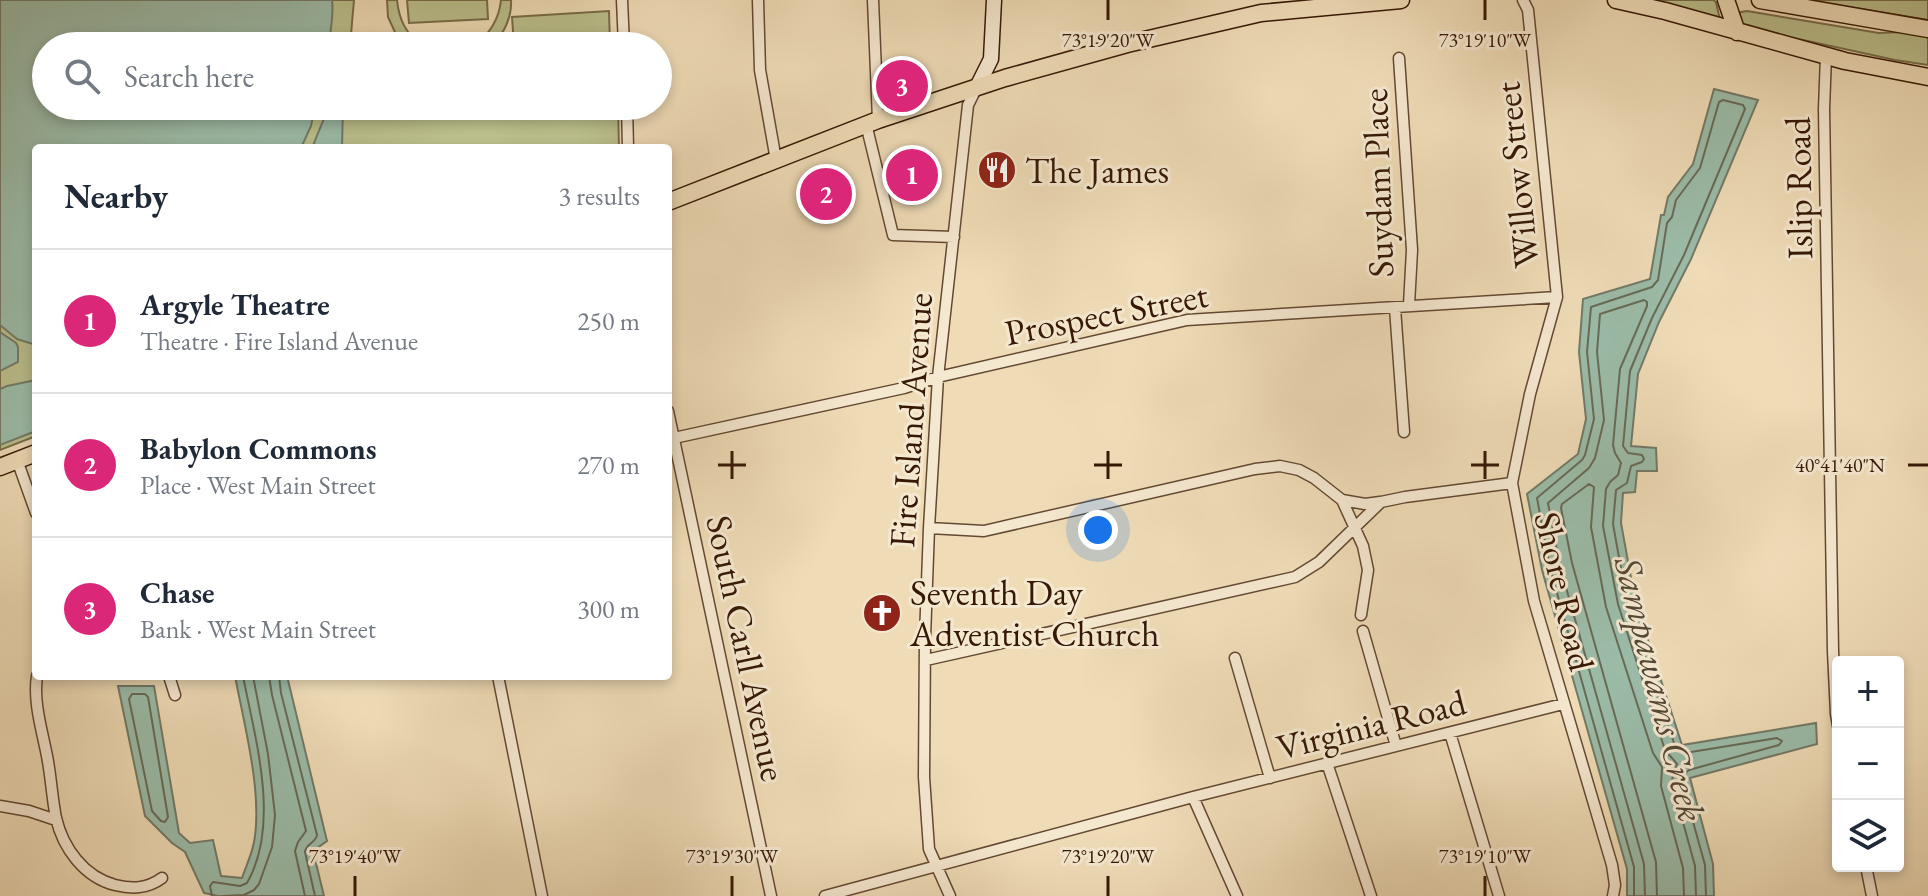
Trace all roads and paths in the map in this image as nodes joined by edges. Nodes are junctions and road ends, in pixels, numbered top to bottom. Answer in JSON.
{"nodes":[{"id":1,"x":622,"y":0,"type":"edge"},
{"id":2,"x":758,"y":0,"type":"edge"},
{"id":3,"x":873,"y":0,"type":"edge"},
{"id":4,"x":994,"y":0,"type":"edge"},
{"id":5,"x":1401,"y":0,"type":"edge"},
{"id":6,"x":1523,"y":0,"type":"edge"},
{"id":7,"x":1616,"y":0,"type":"edge"},
{"id":8,"x":1726,"y":0,"type":"edge"},
{"id":9,"x":1760,"y":0,"type":"edge"},
{"id":10,"x":1370,"y":1,"type":"edge"},
{"id":11,"x":1928,"y":29,"type":"edge"},
{"id":12,"x":623,"y":32,"type":"edge"},
{"id":13,"x":1737,"y":32,"type":"junction"},
{"id":14,"x":1826,"y":56,"type":"junction"},
{"id":15,"x":1399,"y":58,"type":"dead end"},
{"id":16,"x":1928,"y":75,"type":"edge"},
{"id":17,"x":977,"y":87,"type":"junction"},
{"id":18,"x":627,"y":120,"type":"edge"},
{"id":19,"x":872,"y":122,"type":"junction"},
{"id":20,"x":628,"y":144,"type":"edge"},
{"id":21,"x":776,"y":160,"type":"junction"},
{"id":22,"x":672,"y":200,"type":"edge"},
{"id":23,"x":954,"y":237,"type":"junction"},
{"id":24,"x":1557,"y":297,"type":"junction"},
{"id":25,"x":1409,"y":305,"type":"junction"},
{"id":26,"x":1395,"y":308,"type":"junction"},
{"id":27,"x":938,"y":377,"type":"junction"},
{"id":28,"x":672,"y":429,"type":"edge"},
{"id":29,"x":1404,"y":432,"type":"dead end"},
{"id":30,"x":674,"y":438,"type":"junction"},
{"id":31,"x":32,"y":454,"type":"edge"},
{"id":32,"x":17,"y":460,"type":"junction"},
{"id":33,"x":0,"y":467,"type":"edge"},
{"id":34,"x":1512,"y":483,"type":"junction"},
{"id":35,"x":1342,"y":500,"type":"junction"},
{"id":36,"x":32,"y":502,"type":"edge"},
{"id":37,"x":1381,"y":502,"type":"junction"},
{"id":38,"x":929,"y":528,"type":"junction"},
{"id":39,"x":1355,"y":528,"type":"junction"},
{"id":40,"x":1361,"y":615,"type":"dead end"},
{"id":41,"x":1363,"y":631,"type":"dead end"},
{"id":42,"x":1833,"y":656,"type":"edge"},
{"id":43,"x":1235,"y":658,"type":"dead end"},
{"id":44,"x":926,"y":660,"type":"junction"},
{"id":45,"x":37,"y":680,"type":"edge"},
{"id":46,"x":170,"y":680,"type":"edge"},
{"id":47,"x":499,"y":680,"type":"edge"},
{"id":48,"x":175,"y":695,"type":"dead end"},
{"id":49,"x":1563,"y":704,"type":"junction"},
{"id":50,"x":1450,"y":733,"type":"junction"},
{"id":51,"x":1396,"y":746,"type":"junction"},
{"id":52,"x":1327,"y":763,"type":"junction"},
{"id":53,"x":1270,"y":778,"type":"junction"},
{"id":54,"x":1193,"y":797,"type":"junction"},
{"id":55,"x":0,"y":806,"type":"edge"},
{"id":56,"x":56,"y":820,"type":"junction"},
{"id":57,"x":936,"y":865,"type":"junction"},
{"id":58,"x":1867,"y":872,"type":"edge"},
{"id":59,"x":162,"y":878,"type":"dead end"},
{"id":60,"x":542,"y":896,"type":"edge"},
{"id":61,"x":771,"y":896,"type":"edge"},
{"id":62,"x":825,"y":896,"type":"edge"},
{"id":63,"x":950,"y":896,"type":"edge"},
{"id":64,"x":1237,"y":896,"type":"edge"},
{"id":65,"x":1371,"y":896,"type":"edge"},
{"id":66,"x":1499,"y":896,"type":"edge"},
{"id":67,"x":1613,"y":896,"type":"edge"},
{"id":68,"x":1872,"y":896,"type":"edge"}],
"edges":[{"from":1,"to":12,"type":"street"},
{"from":2,"to":21,"type":"street"},
{"from":3,"to":19,"type":"street"},
{"from":4,"to":17,"type":"main road"},
{"from":5,"to":10,"type":"main road"},
{"from":6,"to":24,"type":"street","name":"Willow Street"},
{"from":7,"to":13,"type":"main road"},
{"from":8,"to":13,"type":"main road"},
{"from":9,"to":11,"type":"main road"},
{"from":10,"to":17,"type":"main road"},
{"from":13,"to":14,"type":"main road"},
{"from":14,"to":16,"type":"main road"},
{"from":14,"to":42,"type":"street","name":"Islip Road"},
{"from":15,"to":25,"type":"street","name":"Suydam Place"},
{"from":17,"to":19,"type":"main road"},
{"from":17,"to":23,"type":"street","name":"Fire Island Avenue"},
{"from":18,"to":20,"type":"street"},
{"from":19,"to":21,"type":"main road"},
{"from":19,"to":23,"type":"street"},
{"from":21,"to":22,"type":"main road"},
{"from":23,"to":27,"type":"street","name":"Fire Island Avenue"},
{"from":24,"to":25,"type":"street","name":"Prospect Street"},
{"from":24,"to":34,"type":"street","name":"Shore Road"},
{"from":25,"to":26,"type":"street","name":"Prospect Street"},
{"from":26,"to":27,"type":"street","name":"Prospect Street"},
{"from":26,"to":29,"type":"street"},
{"from":27,"to":30,"type":"street","name":"Prospect Street"},
{"from":27,"to":38,"type":"street","name":"Fire Island Avenue"},
{"from":28,"to":30,"type":"street","name":"South Carll Avenue"},
{"from":30,"to":61,"type":"street","name":"South Carll Avenue"},
{"from":31,"to":32,"type":"main road"},
{"from":32,"to":33,"type":"main road"},
{"from":32,"to":36,"type":"street"},
{"from":34,"to":37,"type":"street"},
{"from":34,"to":49,"type":"street","name":"Shore Road"},
{"from":35,"to":37,"type":"street"},
{"from":35,"to":38,"type":"street"},
{"from":35,"to":39,"type":"street"},
{"from":37,"to":39,"type":"street"},
{"from":38,"to":44,"type":"street","name":"Fire Island Avenue"},
{"from":39,"to":40,"type":"street"},
{"from":39,"to":44,"type":"street"},
{"from":41,"to":51,"type":"street"},
{"from":43,"to":53,"type":"street"},
{"from":44,"to":57,"type":"street","name":"Fire Island Avenue"},
{"from":45,"to":56,"type":"street"},
{"from":46,"to":48,"type":"street"},
{"from":47,"to":60,"type":"street"},
{"from":49,"to":50,"type":"street","name":"Virginia Road"},
{"from":49,"to":67,"type":"street","name":"Shore Road"},
{"from":50,"to":51,"type":"street","name":"Virginia Road"},
{"from":50,"to":66,"type":"street"},
{"from":51,"to":52,"type":"street","name":"Virginia Road"},
{"from":52,"to":53,"type":"street","name":"Virginia Road"},
{"from":52,"to":65,"type":"street"},
{"from":53,"to":54,"type":"street","name":"Virginia Road"},
{"from":54,"to":57,"type":"street"},
{"from":54,"to":64,"type":"street"},
{"from":55,"to":56,"type":"street"},
{"from":56,"to":59,"type":"street"},
{"from":57,"to":62,"type":"street"},
{"from":57,"to":63,"type":"street","name":"Fire Island Avenue"},
{"from":58,"to":68,"type":"street"}]}
